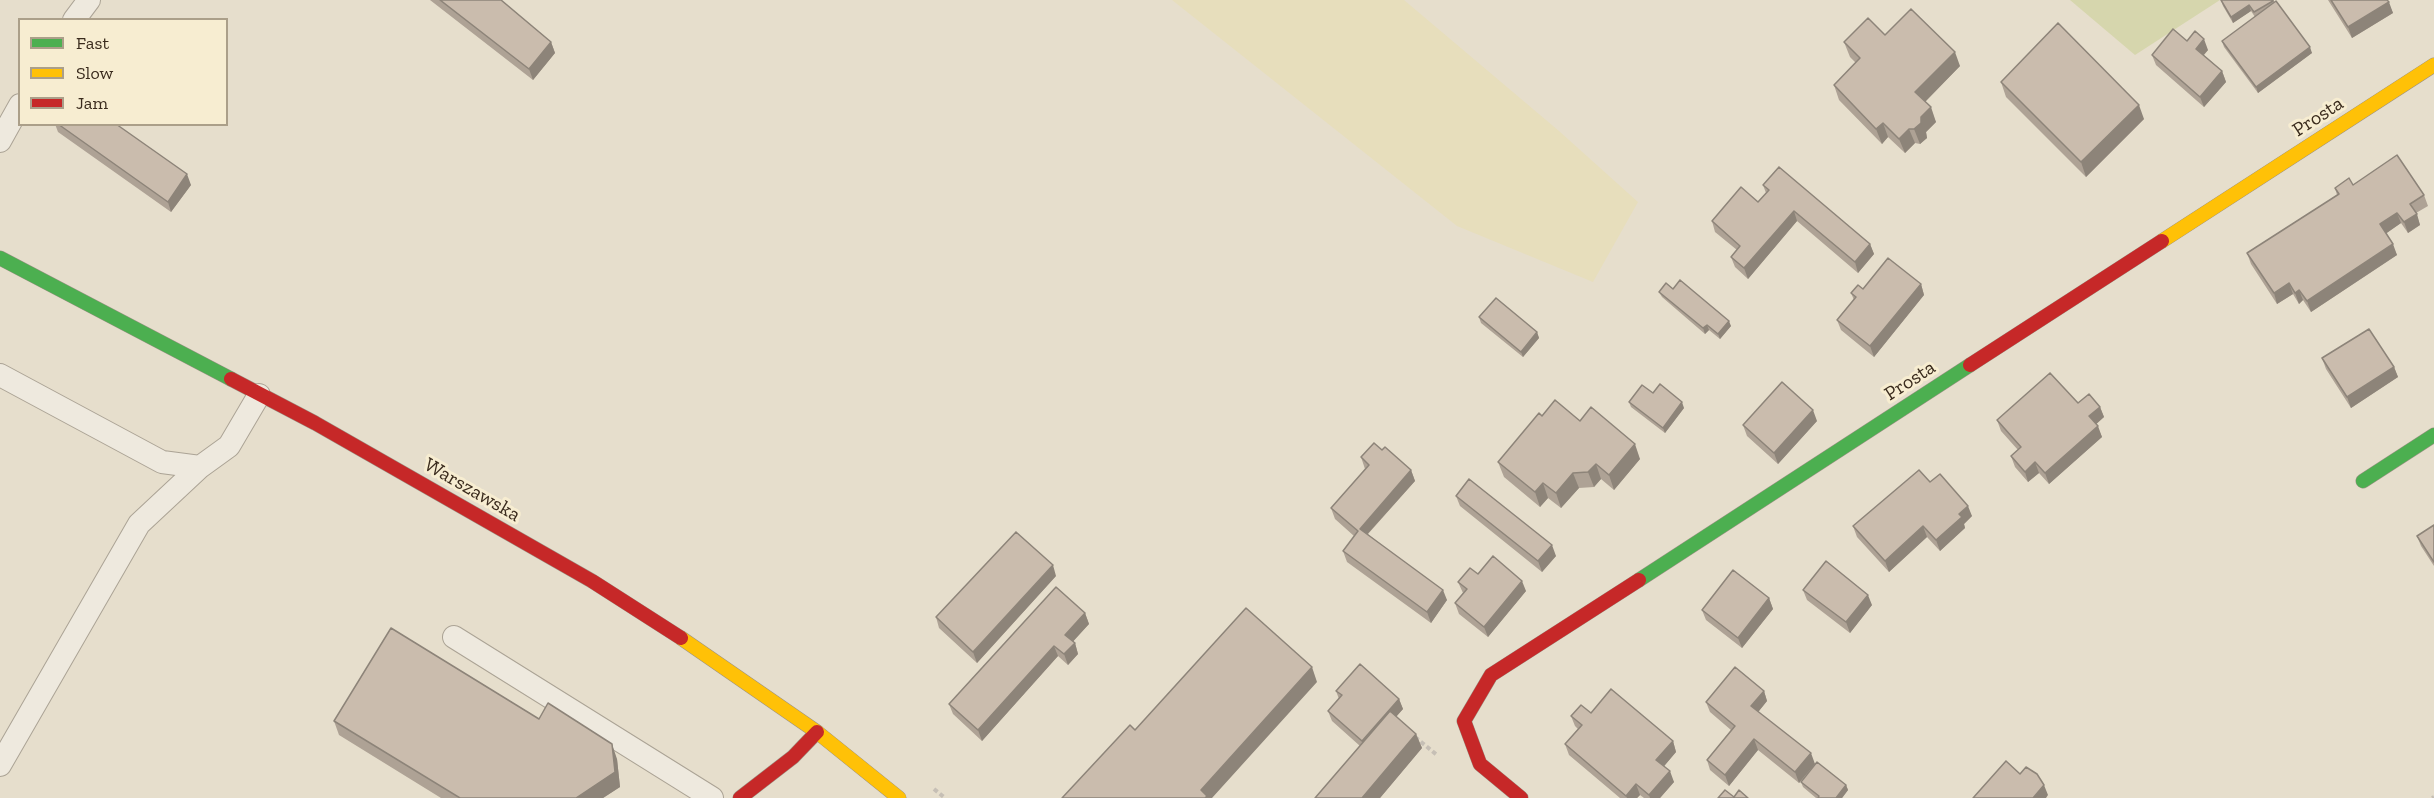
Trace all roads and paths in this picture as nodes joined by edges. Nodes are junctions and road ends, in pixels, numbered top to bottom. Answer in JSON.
{"nodes":[{"id":1,"x":89,"y":0,"type":"edge"},
{"id":2,"x":76,"y":18,"type":"edge"},
{"id":3,"x":2434,"y":65,"type":"edge"},
{"id":4,"x":18,"y":109,"type":"edge"},
{"id":5,"x":0,"y":141,"type":"edge"},
{"id":6,"x":0,"y":258,"type":"edge"},
{"id":7,"x":0,"y":375,"type":"edge"},
{"id":8,"x":259,"y":395,"type":"junction"},
{"id":9,"x":2434,"y":435,"type":"edge"},
{"id":10,"x":200,"y":467,"type":"junction"},
{"id":11,"x":2363,"y":481,"type":"dead end"},
{"id":12,"x":454,"y":637,"type":"dead end"},
{"id":13,"x":817,"y":732,"type":"junction"},
{"id":14,"x":0,"y":765,"type":"edge"},
{"id":15,"x":712,"y":798,"type":"edge"},
{"id":16,"x":740,"y":798,"type":"edge"},
{"id":17,"x":898,"y":798,"type":"edge"},
{"id":18,"x":1521,"y":798,"type":"edge"}],
"edges":[{"from":1,"to":2,"type":"lane"},
{"from":3,"to":18,"type":"street","name":"Prosta"},
{"from":4,"to":5,"type":"lane"},
{"from":6,"to":8,"type":"street","name":"Warszawska"},
{"from":7,"to":10,"type":"lane"},
{"from":8,"to":10,"type":"lane"},
{"from":8,"to":13,"type":"street","name":"Warszawska"},
{"from":9,"to":11,"type":"street"},
{"from":10,"to":14,"type":"lane"},
{"from":12,"to":15,"type":"lane"},
{"from":13,"to":16,"type":"street"},
{"from":13,"to":17,"type":"street","name":"Warszawska"}]}
